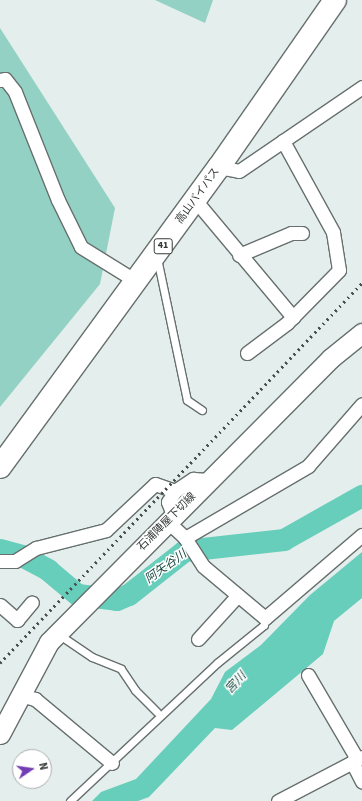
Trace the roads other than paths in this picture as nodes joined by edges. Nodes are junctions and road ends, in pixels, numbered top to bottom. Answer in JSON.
{"nodes":[{"id":1,"x":335,"y":0,"type":"edge"},
{"id":2,"x":0,"y":80,"type":"edge"},
{"id":3,"x":362,"y":87,"type":"edge"},
{"id":4,"x":283,"y":141,"type":"junction"},
{"id":5,"x":219,"y":167,"type":"junction"},
{"id":6,"x":195,"y":200,"type":"junction"},
{"id":7,"x":302,"y":233,"type":"dead end"},
{"id":8,"x":156,"y":254,"type":"junction"},
{"id":9,"x":239,"y":255,"type":"junction"},
{"id":10,"x":136,"y":281,"type":"junction"},
{"id":11,"x":293,"y":317,"type":"junction"},
{"id":12,"x":362,"y":333,"type":"edge"},
{"id":13,"x":247,"y":353,"type":"dead end"},
{"id":14,"x":362,"y":404,"type":"edge"},
{"id":15,"x":202,"y":410,"type":"dead end"},
{"id":16,"x":0,"y":467,"type":"edge"},
{"id":17,"x":208,"y":480,"type":"junction"},
{"id":18,"x":175,"y":491,"type":"junction"},
{"id":19,"x":170,"y":518,"type":"junction"},
{"id":20,"x":362,"y":535,"type":"edge"},
{"id":21,"x":186,"y":540,"type":"junction"},
{"id":22,"x":0,"y":561,"type":"edge"},
{"id":23,"x":238,"y":595,"type":"junction"},
{"id":24,"x":32,"y":602,"type":"dead end"},
{"id":25,"x":0,"y":605,"type":"edge"},
{"id":26,"x":265,"y":618,"type":"junction"},
{"id":27,"x":58,"y":634,"type":"junction"},
{"id":28,"x":198,"y":639,"type":"dead end"},
{"id":29,"x":308,"y":675,"type":"dead end"},
{"id":30,"x":20,"y":695,"type":"junction"},
{"id":31,"x":157,"y":712,"type":"dead end"},
{"id":32,"x":0,"y":734,"type":"edge"},
{"id":33,"x":357,"y":760,"type":"edge"},
{"id":34,"x":112,"y":763,"type":"junction"},
{"id":35,"x":362,"y":782,"type":"edge"},
{"id":36,"x":70,"y":801,"type":"edge"},
{"id":37,"x":278,"y":801,"type":"edge"}],
"edges":[{"from":1,"to":5,"type":"highway","name":"高山バイパス","number":"41"},
{"from":2,"to":10,"type":"street"},
{"from":3,"to":4,"type":"street"},
{"from":4,"to":5,"type":"street"},
{"from":4,"to":11,"type":"street"},
{"from":5,"to":6,"type":"highway","name":"高山バイパス","number":"41"},
{"from":6,"to":8,"type":"highway","name":"高山バイパス","number":"41"},
{"from":6,"to":9,"type":"street"},
{"from":7,"to":9,"type":"street"},
{"from":8,"to":10,"type":"highway","name":"高山バイパス","number":"41"},
{"from":8,"to":15,"type":"lane"},
{"from":9,"to":11,"type":"street"},
{"from":10,"to":16,"type":"highway","name":"高山バイパス","number":"41"},
{"from":11,"to":13,"type":"street"},
{"from":12,"to":17,"type":"main road","name":"石浦陣屋下切線"},
{"from":14,"to":21,"type":"street"},
{"from":17,"to":18,"type":"street"},
{"from":17,"to":19,"type":"main road","name":"石浦陣屋下切線"},
{"from":18,"to":19,"type":"street"},
{"from":18,"to":22,"type":"street"},
{"from":19,"to":21,"type":"street"},
{"from":19,"to":27,"type":"main road","name":"石浦陣屋下切線"},
{"from":20,"to":26,"type":"street"},
{"from":21,"to":23,"type":"street"},
{"from":23,"to":26,"type":"street"},
{"from":23,"to":28,"type":"street"},
{"from":24,"to":25,"type":"street"},
{"from":26,"to":34,"type":"lane"},
{"from":27,"to":30,"type":"main road","name":"石浦陣屋下切線"},
{"from":27,"to":31,"type":"lane"},
{"from":29,"to":33,"type":"street"},
{"from":30,"to":32,"type":"main road","name":"石浦陣屋下切線"},
{"from":30,"to":34,"type":"street"},
{"from":33,"to":35,"type":"street"},
{"from":33,"to":37,"type":"street"},
{"from":34,"to":36,"type":"lane"}]}
